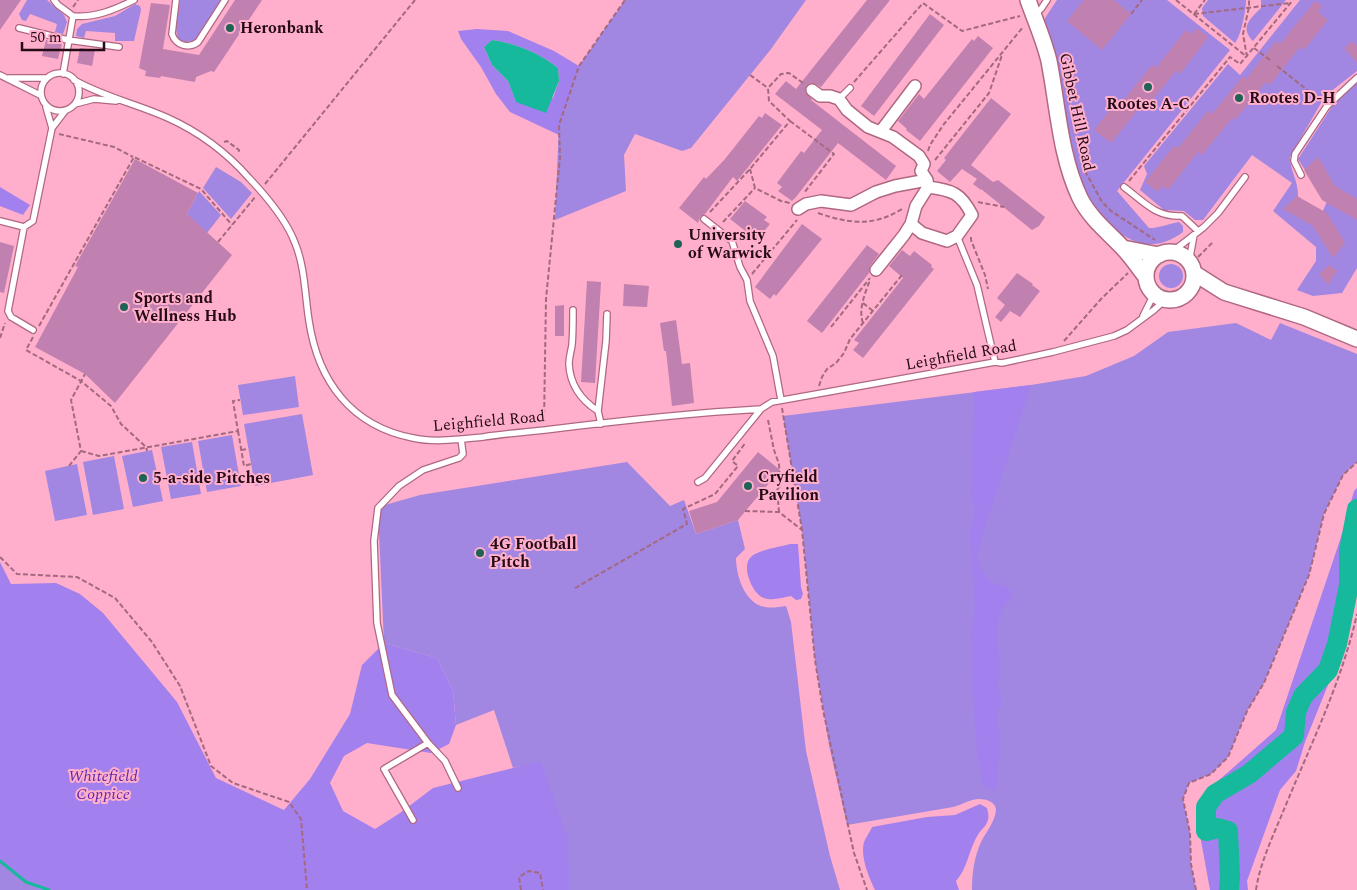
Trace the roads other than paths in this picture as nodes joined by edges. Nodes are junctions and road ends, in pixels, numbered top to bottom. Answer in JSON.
{"nodes":[{"id":1,"x":54,"y":0,"type":"edge"},
{"id":2,"x":134,"y":0,"type":"edge"},
{"id":3,"x":176,"y":0,"type":"edge"},
{"id":4,"x":225,"y":0,"type":"edge"},
{"id":5,"x":1028,"y":0,"type":"edge"},
{"id":6,"x":1047,"y":0,"type":"edge"},
{"id":7,"x":73,"y":16,"type":"junction"},
{"id":8,"x":1027,"y":16,"type":"junction"},
{"id":9,"x":19,"y":28,"type":"dead end"},
{"id":10,"x":68,"y":40,"type":"junction"},
{"id":11,"x":119,"y":47,"type":"dead end"},
{"id":12,"x":64,"y":74,"type":"junction"},
{"id":13,"x":0,"y":75,"type":"edge"},
{"id":14,"x":7,"y":78,"type":"junction"},
{"id":15,"x":46,"y":78,"type":"junction"},
{"id":16,"x":1357,"y":78,"type":"edge"},
{"id":17,"x":74,"y":80,"type":"junction"},
{"id":18,"x":915,"y":86,"type":"dead end"},
{"id":19,"x":850,"y":88,"type":"road end"},
{"id":20,"x":812,"y":90,"type":"road end"},
{"id":21,"x":40,"y":95,"type":"junction"},
{"id":22,"x":839,"y":99,"type":"junction"},
{"id":23,"x":123,"y":102,"type":"junction"},
{"id":24,"x":75,"y":104,"type":"junction"},
{"id":25,"x":46,"y":106,"type":"junction"},
{"id":26,"x":64,"y":111,"type":"junction"},
{"id":27,"x":52,"y":130,"type":"junction"},
{"id":28,"x":881,"y":131,"type":"junction"},
{"id":29,"x":1301,"y":175,"type":"dead end"},
{"id":30,"x":1246,"y":177,"type":"dead end"},
{"id":31,"x":928,"y":183,"type":"junction"},
{"id":32,"x":1124,"y":186,"type":"road end"},
{"id":33,"x":798,"y":210,"type":"road end"},
{"id":34,"x":704,"y":219,"type":"road end"},
{"id":35,"x":0,"y":221,"type":"edge"},
{"id":36,"x":911,"y":224,"type":"junction"},
{"id":37,"x":24,"y":227,"type":"junction"},
{"id":38,"x":1196,"y":233,"type":"junction"},
{"id":39,"x":957,"y":236,"type":"junction"},
{"id":40,"x":1166,"y":253,"type":"junction"},
{"id":41,"x":1139,"y":258,"type":"junction"},
{"id":42,"x":1194,"y":264,"type":"junction"},
{"id":43,"x":876,"y":270,"type":"dead end"},
{"id":44,"x":1146,"y":277,"type":"junction"},
{"id":45,"x":1224,"y":292,"type":"junction"},
{"id":46,"x":1186,"y":293,"type":"junction"},
{"id":47,"x":1160,"y":296,"type":"junction"},
{"id":48,"x":573,"y":310,"type":"dead end"},
{"id":49,"x":607,"y":314,"type":"dead end"},
{"id":50,"x":1141,"y":320,"type":"junction"},
{"id":51,"x":33,"y":330,"type":"dead end"},
{"id":52,"x":1357,"y":339,"type":"edge"},
{"id":53,"x":995,"y":362,"type":"junction"},
{"id":54,"x":781,"y":400,"type":"junction"},
{"id":55,"x":761,"y":409,"type":"junction"},
{"id":56,"x":598,"y":412,"type":"junction"},
{"id":57,"x":601,"y":424,"type":"junction"},
{"id":58,"x":461,"y":439,"type":"junction"},
{"id":59,"x":698,"y":482,"type":"dead end"},
{"id":60,"x":428,"y":743,"type":"junction"},
{"id":61,"x":458,"y":788,"type":"dead end"},
{"id":62,"x":413,"y":820,"type":"dead end"}],
"edges":[{"from":1,"to":7,"type":"lane"},
{"from":2,"to":7,"type":"lane"},
{"from":3,"to":4,"type":"lane"},
{"from":5,"to":8,"type":"street","name":"Gibbet Hill Road"},
{"from":6,"to":8,"type":"lane"},
{"from":7,"to":10,"type":"lane"},
{"from":8,"to":41,"type":"street","name":"Gibbet Hill Road"},
{"from":9,"to":10,"type":"lane"},
{"from":10,"to":11,"type":"lane"},
{"from":10,"to":12,"type":"lane"},
{"from":12,"to":15,"type":"lane"},
{"from":12,"to":17,"type":"lane"},
{"from":13,"to":14,"type":"lane"},
{"from":14,"to":15,"type":"lane"},
{"from":14,"to":21,"type":"lane"},
{"from":15,"to":21,"type":"lane"},
{"from":16,"to":29,"type":"lane"},
{"from":17,"to":23,"type":"lane"},
{"from":17,"to":24,"type":"lane"},
{"from":18,"to":28,"type":"street"},
{"from":19,"to":22,"type":"lane"},
{"from":20,"to":22,"type":"street"},
{"from":21,"to":25,"type":"lane"},
{"from":22,"to":28,"type":"street"},
{"from":23,"to":24,"type":"lane"},
{"from":23,"to":58,"type":"lane","name":"Leighfield Road"},
{"from":24,"to":26,"type":"lane"},
{"from":25,"to":26,"type":"lane"},
{"from":25,"to":27,"type":"lane"},
{"from":26,"to":27,"type":"lane"},
{"from":27,"to":37,"type":"lane"},
{"from":28,"to":31,"type":"street"},
{"from":30,"to":38,"type":"lane"},
{"from":31,"to":33,"type":"street"},
{"from":31,"to":36,"type":"street"},
{"from":31,"to":39,"type":"street"},
{"from":32,"to":38,"type":"lane"},
{"from":34,"to":54,"type":"lane"},
{"from":35,"to":37,"type":"lane"},
{"from":36,"to":39,"type":"street"},
{"from":36,"to":43,"type":"street"},
{"from":37,"to":51,"type":"lane"},
{"from":38,"to":40,"type":"lane"},
{"from":38,"to":42,"type":"lane"},
{"from":39,"to":53,"type":"lane"},
{"from":40,"to":41,"type":"street","name":"Gibbet Hill Road"},
{"from":40,"to":42,"type":"street"},
{"from":40,"to":44,"type":"street"},
{"from":41,"to":44,"type":"street"},
{"from":42,"to":45,"type":"street"},
{"from":42,"to":46,"type":"street"},
{"from":44,"to":47,"type":"street"},
{"from":45,"to":46,"type":"street"},
{"from":45,"to":52,"type":"street"},
{"from":46,"to":47,"type":"street"},
{"from":47,"to":50,"type":"lane","name":"Leighfield Road"},
{"from":47,"to":50,"type":"lane"},
{"from":48,"to":56,"type":"lane"},
{"from":49,"to":56,"type":"lane"},
{"from":50,"to":53,"type":"lane","name":"Leighfield Road"},
{"from":53,"to":54,"type":"lane","name":"Leighfield Road"},
{"from":54,"to":55,"type":"lane","name":"Leighfield Road"},
{"from":55,"to":57,"type":"lane","name":"Leighfield Road"},
{"from":55,"to":59,"type":"lane"},
{"from":56,"to":57,"type":"lane"},
{"from":57,"to":58,"type":"lane","name":"Leighfield Road"},
{"from":58,"to":60,"type":"lane"},
{"from":60,"to":61,"type":"lane"},
{"from":60,"to":62,"type":"lane"}]}
